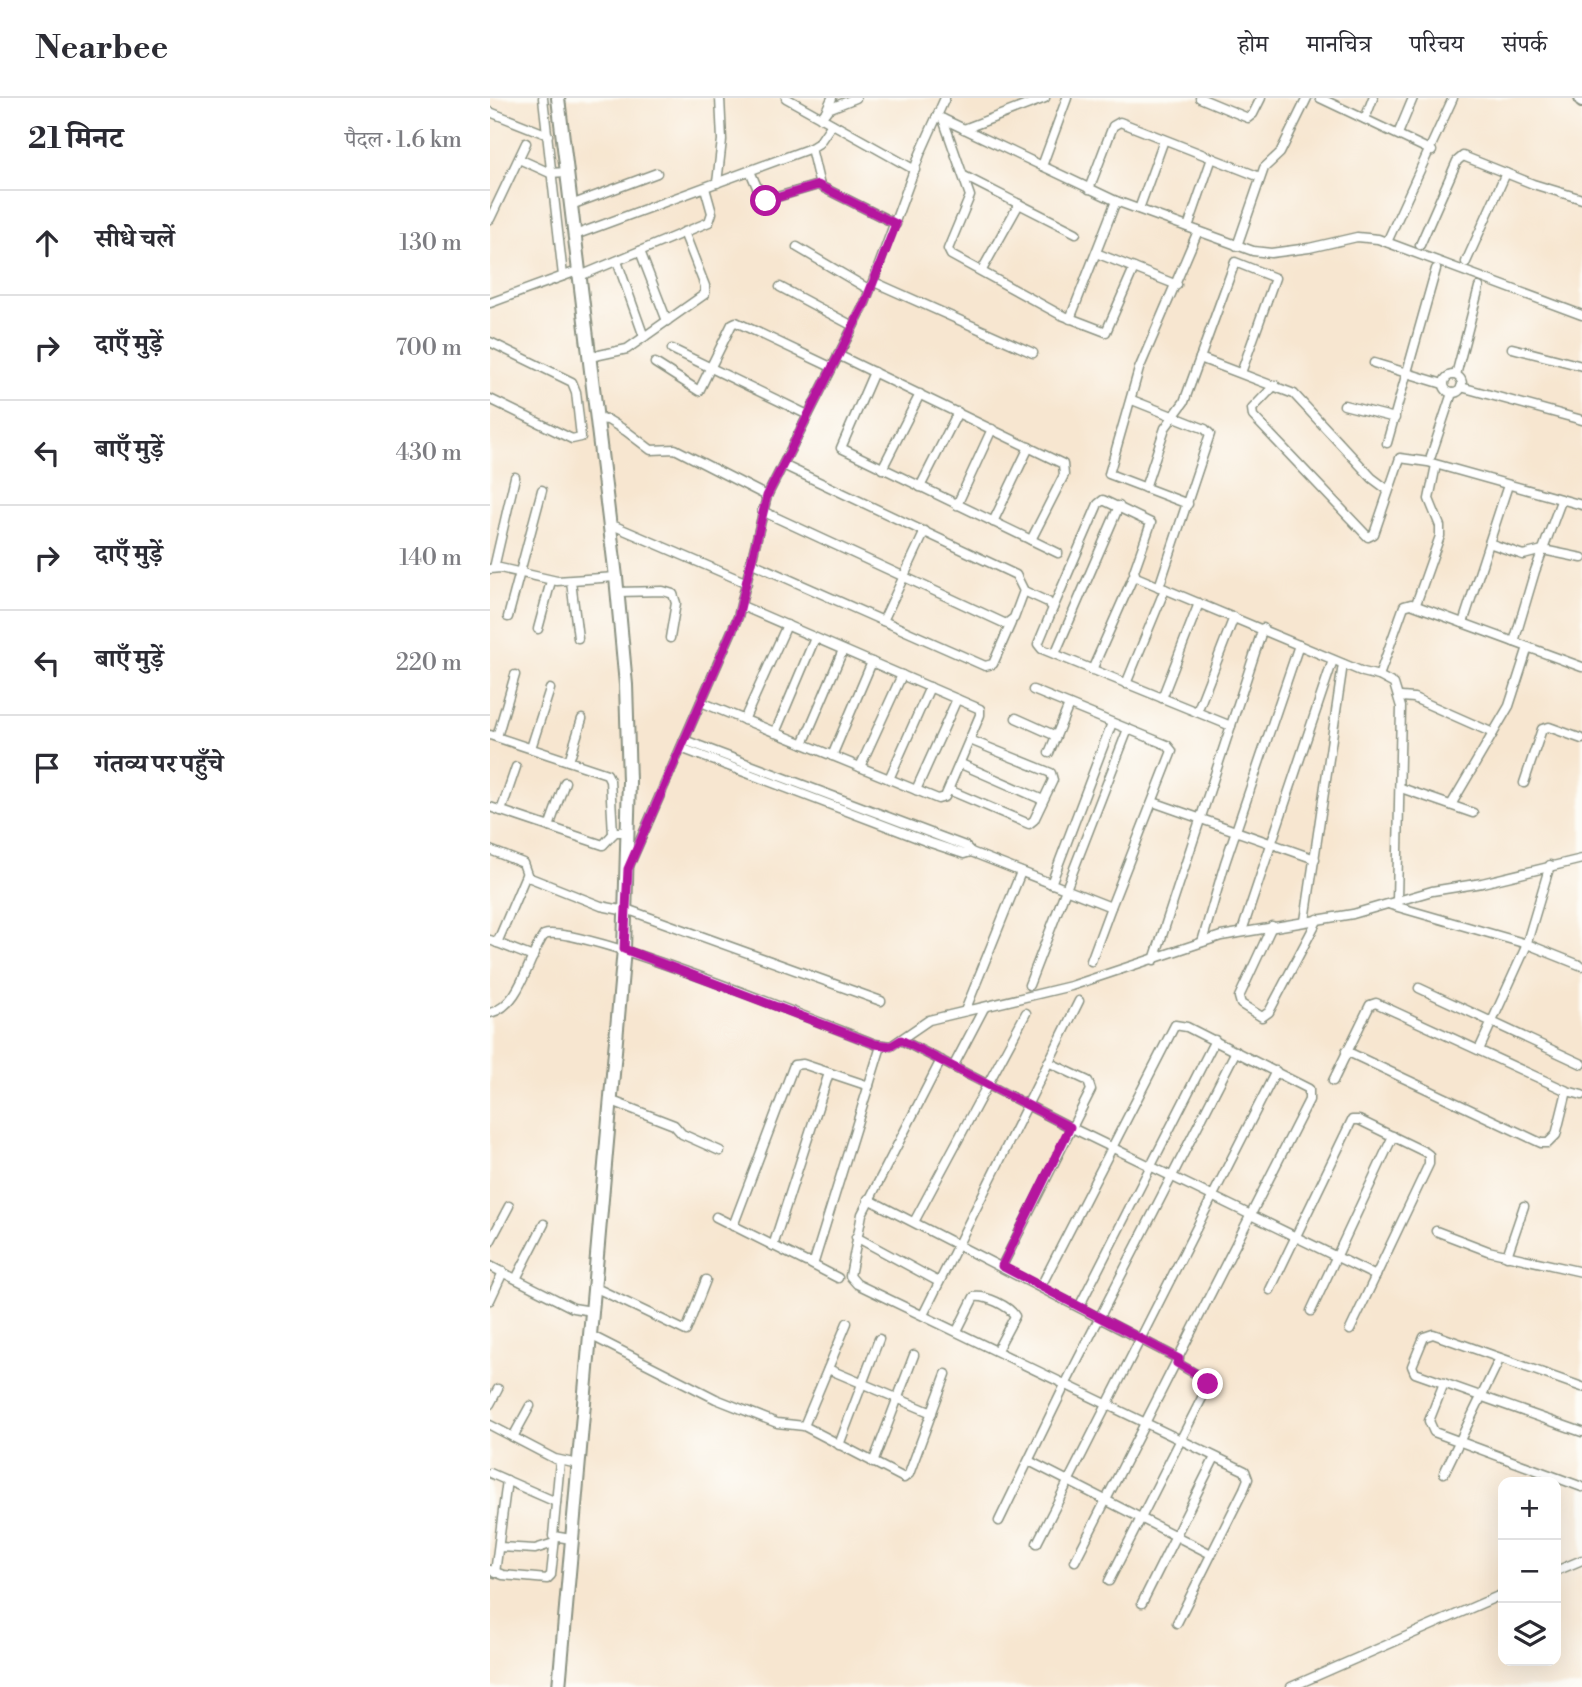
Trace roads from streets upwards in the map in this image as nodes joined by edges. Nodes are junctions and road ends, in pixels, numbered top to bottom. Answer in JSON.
{"nodes":[{"id":1,"x":543,"y":98,"type":"edge"},
{"id":2,"x":558,"y":98,"type":"edge"},
{"id":3,"x":720,"y":98,"type":"edge"},
{"id":4,"x":786,"y":98,"type":"edge"},
{"id":5,"x":832,"y":98,"type":"edge"},
{"id":6,"x":856,"y":98,"type":"edge"},
{"id":7,"x":945,"y":98,"type":"edge"},
{"id":8,"x":1045,"y":98,"type":"edge"},
{"id":9,"x":1067,"y":98,"type":"edge"},
{"id":10,"x":1261,"y":98,"type":"edge"},
{"id":11,"x":1307,"y":98,"type":"edge"},
{"id":12,"x":1320,"y":98,"type":"edge"},
{"id":13,"x":1373,"y":98,"type":"edge"},
{"id":14,"x":1413,"y":98,"type":"edge"},
{"id":15,"x":1453,"y":98,"type":"edge"},
{"id":16,"x":1205,"y":99,"type":"edge"},
{"id":17,"x":490,"y":112,"type":"edge"},
{"id":18,"x":824,"y":115,"type":"junction"},
{"id":19,"x":940,"y":118,"type":"junction"},
{"id":20,"x":1365,"y":119,"type":"junction"},
{"id":21,"x":832,"y":124,"type":"junction"},
{"id":22,"x":964,"y":128,"type":"junction"},
{"id":23,"x":1398,"y":134,"type":"junction"},
{"id":24,"x":548,"y":135,"type":"junction"},
{"id":25,"x":1164,"y":140,"type":"junction"},
{"id":26,"x":526,"y":143,"type":"dead end"},
{"id":27,"x":811,"y":148,"type":"junction"},
{"id":28,"x":1432,"y":150,"type":"junction"},
{"id":29,"x":1212,"y":158,"type":"junction"},
{"id":30,"x":519,"y":159,"type":"junction"},
{"id":31,"x":1042,"y":166,"type":"junction"},
{"id":32,"x":915,"y":170,"type":"junction"},
{"id":33,"x":750,"y":171,"type":"junction"},
{"id":34,"x":560,"y":173,"type":"junction"},
{"id":35,"x":657,"y":173,"type":"dead end"},
{"id":36,"x":1506,"y":173,"type":"junction"},
{"id":37,"x":964,"y":176,"type":"junction"},
{"id":38,"x":1260,"y":177,"type":"junction"},
{"id":39,"x":717,"y":183,"type":"junction"},
{"id":40,"x":820,"y":186,"type":"junction"},
{"id":41,"x":705,"y":188,"type":"junction"},
{"id":42,"x":1089,"y":189,"type":"junction"},
{"id":43,"x":1582,"y":199,"type":"edge"},
{"id":44,"x":1116,"y":201,"type":"junction"},
{"id":45,"x":1019,"y":204,"type":"junction"},
{"id":46,"x":572,"y":205,"type":"junction"},
{"id":47,"x":1139,"y":209,"type":"junction"},
{"id":48,"x":490,"y":219,"type":"edge"},
{"id":49,"x":896,"y":224,"type":"junction"},
{"id":50,"x":1188,"y":227,"type":"junction"},
{"id":51,"x":684,"y":232,"type":"junction"},
{"id":52,"x":1198,"y":232,"type":"junction"},
{"id":53,"x":1076,"y":233,"type":"dead end"},
{"id":54,"x":575,"y":235,"type":"junction"},
{"id":55,"x":1387,"y":242,"type":"junction"},
{"id":56,"x":1420,"y":244,"type":"dead end"},
{"id":57,"x":1237,"y":246,"type":"junction"},
{"id":58,"x":797,"y":247,"type":"dead end"},
{"id":59,"x":1250,"y":250,"type":"junction"},
{"id":60,"x":640,"y":251,"type":"junction"},
{"id":61,"x":1260,"y":252,"type":"junction"},
{"id":62,"x":1096,"y":253,"type":"junction"},
{"id":63,"x":617,"y":261,"type":"junction"},
{"id":64,"x":1466,"y":262,"type":"dead end"},
{"id":65,"x":1244,"y":265,"type":"junction"},
{"id":66,"x":1134,"y":268,"type":"junction"},
{"id":67,"x":1254,"y":269,"type":"junction"},
{"id":68,"x":1436,"y":269,"type":"dead end"},
{"id":69,"x":982,"y":270,"type":"junction"},
{"id":70,"x":574,"y":274,"type":"junction"},
{"id":71,"x":1177,"y":285,"type":"junction"},
{"id":72,"x":780,"y":286,"type":"dead end"},
{"id":73,"x":872,"y":286,"type":"junction"},
{"id":74,"x":1479,"y":287,"type":"dead end"},
{"id":75,"x":490,"y":303,"type":"edge"},
{"id":76,"x":1582,"y":315,"type":"edge"},
{"id":77,"x":1070,"y":319,"type":"junction"},
{"id":78,"x":667,"y":321,"type":"junction"},
{"id":79,"x":853,"y":326,"type":"junction"},
{"id":80,"x":645,"y":337,"type":"junction"},
{"id":81,"x":490,"y":342,"type":"edge"},
{"id":82,"x":1512,"y":348,"type":"dead end"},
{"id":83,"x":673,"y":349,"type":"dead end"},
{"id":84,"x":1033,"y":353,"type":"dead end"},
{"id":85,"x":838,"y":355,"type":"junction"},
{"id":86,"x":590,"y":357,"type":"junction"},
{"id":87,"x":1200,"y":358,"type":"junction"},
{"id":88,"x":655,"y":363,"type":"dead end"},
{"id":89,"x":1374,"y":363,"type":"dead end"},
{"id":90,"x":1582,"y":366,"type":"edge"},
{"id":91,"x":712,"y":368,"type":"junction"},
{"id":92,"x":831,"y":368,"type":"junction"},
{"id":93,"x":874,"y":372,"type":"junction"},
{"id":94,"x":1241,"y":373,"type":"junction"},
{"id":95,"x":1408,"y":373,"type":"junction"},
{"id":96,"x":1456,"y":375,"type":"junction"},
{"id":97,"x":1443,"y":384,"type":"junction"},
{"id":98,"x":1275,"y":385,"type":"junction"},
{"id":99,"x":1461,"y":387,"type":"junction"},
{"id":100,"x":1452,"y":393,"type":"junction"},
{"id":101,"x":920,"y":394,"type":"junction"},
{"id":102,"x":490,"y":399,"type":"edge"},
{"id":103,"x":1132,"y":400,"type":"junction"},
{"id":104,"x":1345,"y":405,"type":"dead end"},
{"id":105,"x":958,"y":412,"type":"junction"},
{"id":106,"x":808,"y":415,"type":"junction"},
{"id":107,"x":1173,"y":415,"type":"junction"},
{"id":108,"x":590,"y":417,"type":"junction"},
{"id":109,"x":1395,"y":418,"type":"junction"},
{"id":110,"x":1582,"y":421,"type":"edge"},
{"id":111,"x":992,"y":429,"type":"junction"},
{"id":112,"x":1387,"y":443,"type":"dead end"},
{"id":113,"x":1029,"y":447,"type":"junction"},
{"id":114,"x":1432,"y":456,"type":"dead end"},
{"id":115,"x":783,"y":465,"type":"junction"},
{"id":116,"x":1436,"y":465,"type":"junction"},
{"id":117,"x":882,"y":469,"type":"junction"},
{"id":118,"x":515,"y":477,"type":"dead end"},
{"id":119,"x":1508,"y":485,"type":"junction"},
{"id":120,"x":920,"y":487,"type":"junction"},
{"id":121,"x":1145,"y":488,"type":"junction"},
{"id":122,"x":542,"y":490,"type":"dead end"},
{"id":123,"x":1388,"y":490,"type":"junction"},
{"id":124,"x":767,"y":496,"type":"junction"},
{"id":125,"x":1561,"y":501,"type":"junction"},
{"id":126,"x":1188,"y":504,"type":"junction"},
{"id":127,"x":957,"y":505,"type":"junction"},
{"id":128,"x":1582,"y":505,"type":"edge"},
{"id":129,"x":1119,"y":506,"type":"junction"},
{"id":130,"x":762,"y":511,"type":"junction"},
{"id":131,"x":993,"y":522,"type":"junction"},
{"id":132,"x":610,"y":524,"type":"junction"},
{"id":133,"x":925,"y":531,"type":"junction"},
{"id":134,"x":1031,"y":540,"type":"junction"},
{"id":135,"x":1489,"y":543,"type":"junction"},
{"id":136,"x":1543,"y":550,"type":"junction"},
{"id":137,"x":1058,"y":553,"type":"dead end"},
{"id":138,"x":1582,"y":558,"type":"edge"},
{"id":139,"x":750,"y":562,"type":"junction"},
{"id":140,"x":492,"y":569,"type":"edge"},
{"id":141,"x":522,"y":574,"type":"junction"},
{"id":142,"x":1134,"y":575,"type":"junction"},
{"id":143,"x":610,"y":577,"type":"junction"},
{"id":144,"x":904,"y":577,"type":"junction"},
{"id":145,"x":551,"y":581,"type":"junction"},
{"id":146,"x":572,"y":581,"type":"junction"},
{"id":147,"x":747,"y":583,"type":"junction"},
{"id":148,"x":1162,"y":588,"type":"junction"},
{"id":149,"x":1024,"y":591,"type":"junction"},
{"id":150,"x":617,"y":592,"type":"junction"},
{"id":151,"x":1199,"y":603,"type":"junction"},
{"id":152,"x":1416,"y":604,"type":"junction"},
{"id":153,"x":741,"y":606,"type":"junction"},
{"id":154,"x":1053,"y":608,"type":"junction"},
{"id":155,"x":508,"y":617,"type":"dead end"},
{"id":156,"x":1234,"y":617,"type":"junction"},
{"id":157,"x":883,"y":621,"type":"junction"},
{"id":158,"x":1011,"y":623,"type":"junction"},
{"id":159,"x":1462,"y":623,"type":"junction"},
{"id":160,"x":787,"y":625,"type":"junction"},
{"id":161,"x":1263,"y":628,"type":"junction"},
{"id":162,"x":538,"y":629,"type":"dead end"},
{"id":163,"x":578,"y":638,"type":"dead end"},
{"id":164,"x":670,"y":638,"type":"dead end"},
{"id":165,"x":815,"y":638,"type":"junction"},
{"id":166,"x":1514,"y":642,"type":"junction"},
{"id":167,"x":1299,"y":645,"type":"junction"},
{"id":168,"x":1528,"y":647,"type":"junction"},
{"id":169,"x":843,"y":649,"type":"junction"},
{"id":170,"x":1055,"y":654,"type":"junction"},
{"id":171,"x":1334,"y":660,"type":"junction"},
{"id":172,"x":872,"y":662,"type":"junction"},
{"id":173,"x":1343,"y":664,"type":"junction"},
{"id":174,"x":1582,"y":667,"type":"edge"},
{"id":175,"x":1092,"y":670,"type":"junction"},
{"id":176,"x":515,"y":675,"type":"dead end"},
{"id":177,"x":902,"y":675,"type":"junction"},
{"id":178,"x":1379,"y":676,"type":"junction"},
{"id":179,"x":1126,"y":684,"type":"junction"},
{"id":180,"x":930,"y":687,"type":"junction"},
{"id":181,"x":550,"y":689,"type":"dead end"},
{"id":182,"x":1032,"y":690,"type":"dead end"},
{"id":183,"x":1401,"y":697,"type":"junction"},
{"id":184,"x":1161,"y":698,"type":"junction"},
{"id":185,"x":957,"y":699,"type":"junction"},
{"id":186,"x":701,"y":702,"type":"junction"},
{"id":187,"x":1069,"y":705,"type":"junction"},
{"id":188,"x":1197,"y":712,"type":"junction"},
{"id":189,"x":582,"y":719,"type":"dead end"},
{"id":190,"x":1016,"y":719,"type":"dead end"},
{"id":191,"x":744,"y":720,"type":"junction"},
{"id":192,"x":1112,"y":723,"type":"junction"},
{"id":193,"x":1231,"y":726,"type":"junction"},
{"id":194,"x":1128,"y":729,"type":"junction"},
{"id":195,"x":775,"y":733,"type":"junction"},
{"id":196,"x":1493,"y":733,"type":"junction"},
{"id":197,"x":493,"y":736,"type":"edge"},
{"id":198,"x":1056,"y":736,"type":"junction"},
{"id":199,"x":1582,"y":739,"type":"edge"},
{"id":200,"x":970,"y":740,"type":"junction"},
{"id":201,"x":682,"y":744,"type":"junction"},
{"id":202,"x":803,"y":744,"type":"junction"},
{"id":203,"x":531,"y":748,"type":"junction"},
{"id":204,"x":1049,"y":753,"type":"dead end"},
{"id":205,"x":832,"y":756,"type":"junction"},
{"id":206,"x":569,"y":761,"type":"junction"},
{"id":207,"x":961,"y":764,"type":"junction"},
{"id":208,"x":516,"y":767,"type":"dead end"},
{"id":209,"x":860,"y":767,"type":"junction"},
{"id":210,"x":888,"y":779,"type":"junction"},
{"id":211,"x":565,"y":782,"type":"dead end"},
{"id":212,"x":1524,"y":783,"type":"dead end"},
{"id":213,"x":1401,"y":788,"type":"junction"},
{"id":214,"x":916,"y":790,"type":"junction"},
{"id":215,"x":949,"y":790,"type":"junction"},
{"id":216,"x":1043,"y":800,"type":"junction"},
{"id":217,"x":1153,"y":802,"type":"junction"},
{"id":218,"x":1451,"y":805,"type":"junction"},
{"id":219,"x":490,"y":807,"type":"edge"},
{"id":220,"x":501,"y":811,"type":"junction"},
{"id":221,"x":1473,"y":813,"type":"dead end"},
{"id":222,"x":1200,"y":821,"type":"junction"},
{"id":223,"x":549,"y":827,"type":"junction"},
{"id":224,"x":646,"y":828,"type":"junction"},
{"id":225,"x":622,"y":831,"type":"junction"},
{"id":226,"x":1236,"y":832,"type":"junction"},
{"id":227,"x":1272,"y":844,"type":"junction"},
{"id":228,"x":490,"y":850,"type":"edge"},
{"id":229,"x":1315,"y":859,"type":"junction"},
{"id":230,"x":1582,"y":859,"type":"edge"},
{"id":231,"x":1550,"y":865,"type":"junction"},
{"id":232,"x":628,"y":869,"type":"junction"},
{"id":233,"x":1021,"y":873,"type":"junction"},
{"id":234,"x":526,"y":875,"type":"junction"},
{"id":235,"x":1051,"y":884,"type":"junction"},
{"id":236,"x":1066,"y":890,"type":"junction"},
{"id":237,"x":1393,"y":903,"type":"junction"},
{"id":238,"x":1111,"y":906,"type":"junction"},
{"id":239,"x":621,"y":910,"type":"junction"},
{"id":240,"x":1318,"y":919,"type":"junction"},
{"id":241,"x":1305,"y":921,"type":"junction"},
{"id":242,"x":1272,"y":926,"type":"junction"},
{"id":243,"x":1242,"y":931,"type":"junction"},
{"id":244,"x":493,"y":942,"type":"edge"},
{"id":245,"x":1202,"y":942,"type":"junction"},
{"id":246,"x":1527,"y":944,"type":"junction"},
{"id":247,"x":618,"y":947,"type":"junction"},
{"id":248,"x":533,"y":957,"type":"junction"},
{"id":249,"x":1154,"y":960,"type":"junction"},
{"id":250,"x":1091,"y":961,"type":"dead end"},
{"id":251,"x":1582,"y":967,"type":"edge"},
{"id":252,"x":1029,"y":985,"type":"dead end"},
{"id":253,"x":1419,"y":988,"type":"dead end"},
{"id":254,"x":881,"y":1001,"type":"dead end"},
{"id":255,"x":1079,"y":1001,"type":"dead end"},
{"id":256,"x":984,"y":1008,"type":"junction"},
{"id":257,"x":965,"y":1011,"type":"junction"},
{"id":258,"x":490,"y":1013,"type":"edge"},
{"id":259,"x":1026,"y":1013,"type":"dead end"},
{"id":260,"x":1492,"y":1022,"type":"junction"},
{"id":261,"x":901,"y":1040,"type":"junction"},
{"id":262,"x":1214,"y":1040,"type":"junction"},
{"id":263,"x":881,"y":1046,"type":"junction"},
{"id":264,"x":1479,"y":1050,"type":"junction"},
{"id":265,"x":1236,"y":1051,"type":"junction"},
{"id":266,"x":1346,"y":1051,"type":"junction"},
{"id":267,"x":940,"y":1060,"type":"junction"},
{"id":268,"x":1048,"y":1062,"type":"junction"},
{"id":269,"x":1582,"y":1064,"type":"edge"},
{"id":270,"x":953,"y":1067,"type":"junction"},
{"id":271,"x":1276,"y":1071,"type":"junction"},
{"id":272,"x":829,"y":1073,"type":"junction"},
{"id":273,"x":1333,"y":1081,"type":"dead end"},
{"id":274,"x":986,"y":1085,"type":"junction"},
{"id":275,"x":869,"y":1086,"type":"junction"},
{"id":276,"x":1567,"y":1091,"type":"junction"},
{"id":277,"x":1582,"y":1095,"type":"edge"},
{"id":278,"x":612,"y":1101,"type":"junction"},
{"id":279,"x":1026,"y":1105,"type":"junction"},
{"id":280,"x":1070,"y":1127,"type":"junction"},
{"id":281,"x":1393,"y":1136,"type":"junction"},
{"id":282,"x":1112,"y":1147,"type":"junction"},
{"id":283,"x":720,"y":1151,"type":"dead end"},
{"id":284,"x":1151,"y":1167,"type":"junction"},
{"id":285,"x":1172,"y":1177,"type":"junction"},
{"id":286,"x":1212,"y":1197,"type":"junction"},
{"id":287,"x":868,"y":1199,"type":"junction"},
{"id":288,"x":509,"y":1206,"type":"dead end"},
{"id":289,"x":1524,"y":1206,"type":"dead end"},
{"id":290,"x":1251,"y":1215,"type":"junction"},
{"id":291,"x":716,"y":1217,"type":"dead end"},
{"id":292,"x":914,"y":1222,"type":"junction"},
{"id":293,"x":544,"y":1224,"type":"dead end"},
{"id":294,"x":733,"y":1226,"type":"junction"},
{"id":295,"x":1436,"y":1231,"type":"dead end"},
{"id":296,"x":856,"y":1237,"type":"junction"},
{"id":297,"x":1296,"y":1237,"type":"junction"},
{"id":298,"x":490,"y":1241,"type":"edge"},
{"id":299,"x":957,"y":1244,"type":"junction"},
{"id":300,"x":773,"y":1246,"type":"junction"},
{"id":301,"x":1507,"y":1256,"type":"junction"},
{"id":302,"x":1338,"y":1257,"type":"junction"},
{"id":303,"x":811,"y":1264,"type":"junction"},
{"id":304,"x":490,"y":1266,"type":"edge"},
{"id":305,"x":1002,"y":1266,"type":"junction"},
{"id":306,"x":503,"y":1272,"type":"junction"},
{"id":307,"x":1582,"y":1272,"type":"edge"},
{"id":308,"x":1376,"y":1276,"type":"junction"},
{"id":309,"x":838,"y":1278,"type":"dead end"},
{"id":310,"x":516,"y":1279,"type":"junction"},
{"id":311,"x":706,"y":1280,"type":"dead end"},
{"id":312,"x":939,"y":1282,"type":"junction"},
{"id":313,"x":1041,"y":1286,"type":"junction"},
{"id":314,"x":594,"y":1287,"type":"junction"},
{"id":315,"x":1270,"y":1290,"type":"dead end"},
{"id":316,"x":490,"y":1300,"type":"edge"},
{"id":317,"x":1079,"y":1307,"type":"junction"},
{"id":318,"x":585,"y":1311,"type":"junction"},
{"id":319,"x":1311,"y":1311,"type":"dead end"},
{"id":320,"x":923,"y":1315,"type":"junction"},
{"id":321,"x":1100,"y":1318,"type":"junction"},
{"id":322,"x":847,"y":1323,"type":"dead end"},
{"id":323,"x":1350,"y":1330,"type":"dead end"},
{"id":324,"x":957,"y":1331,"type":"junction"},
{"id":325,"x":590,"y":1335,"type":"junction"},
{"id":326,"x":879,"y":1339,"type":"dead end"},
{"id":327,"x":1140,"y":1339,"type":"junction"},
{"id":328,"x":997,"y":1350,"type":"junction"},
{"id":329,"x":914,"y":1355,"type":"dead end"},
{"id":330,"x":1500,"y":1358,"type":"junction"},
{"id":331,"x":1178,"y":1361,"type":"junction"},
{"id":332,"x":828,"y":1369,"type":"junction"},
{"id":333,"x":946,"y":1374,"type":"dead end"},
{"id":334,"x":1066,"y":1383,"type":"junction"},
{"id":335,"x":1444,"y":1383,"type":"junction"},
{"id":336,"x":862,"y":1384,"type":"junction"},
{"id":337,"x":1582,"y":1387,"type":"edge"},
{"id":338,"x":498,"y":1389,"type":"dead end"},
{"id":339,"x":1482,"y":1396,"type":"junction"},
{"id":340,"x":898,"y":1398,"type":"junction"},
{"id":341,"x":490,"y":1404,"type":"edge"},
{"id":342,"x":1107,"y":1404,"type":"junction"},
{"id":343,"x":530,"y":1406,"type":"dead end"},
{"id":344,"x":932,"y":1413,"type":"junction"},
{"id":345,"x":1146,"y":1424,"type":"junction"},
{"id":346,"x":490,"y":1425,"type":"edge"},
{"id":347,"x":804,"y":1426,"type":"junction"},
{"id":348,"x":1582,"y":1432,"type":"edge"},
{"id":349,"x":513,"y":1437,"type":"junction"},
{"id":350,"x":1179,"y":1440,"type":"junction"},
{"id":351,"x":1460,"y":1442,"type":"junction"},
{"id":352,"x":839,"y":1445,"type":"junction"},
{"id":353,"x":1215,"y":1457,"type":"junction"},
{"id":354,"x":1029,"y":1461,"type":"junction"},
{"id":355,"x":569,"y":1463,"type":"junction"},
{"id":356,"x":873,"y":1463,"type":"junction"},
{"id":357,"x":1444,"y":1473,"type":"dead end"},
{"id":358,"x":491,"y":1475,"type":"edge"},
{"id":359,"x":506,"y":1480,"type":"junction"},
{"id":360,"x":1069,"y":1481,"type":"junction"},
{"id":361,"x":1582,"y":1487,"type":"edge"},
{"id":362,"x":1106,"y":1500,"type":"junction"},
{"id":363,"x":556,"y":1502,"type":"junction"},
{"id":364,"x":1139,"y":1517,"type":"junction"},
{"id":365,"x":999,"y":1521,"type":"dead end"},
{"id":366,"x":1175,"y":1536,"type":"junction"},
{"id":367,"x":561,"y":1539,"type":"junction"},
{"id":368,"x":1037,"y":1544,"type":"dead end"},
{"id":369,"x":499,"y":1547,"type":"junction"},
{"id":370,"x":1212,"y":1554,"type":"junction"},
{"id":371,"x":1582,"y":1560,"type":"edge"},
{"id":372,"x":1075,"y":1561,"type":"dead end"},
{"id":373,"x":1561,"y":1569,"type":"edge"},
{"id":374,"x":493,"y":1572,"type":"edge"},
{"id":375,"x":1109,"y":1581,"type":"dead end"},
{"id":376,"x":1498,"y":1596,"type":"edge"},
{"id":377,"x":1142,"y":1603,"type":"dead end"},
{"id":378,"x":1177,"y":1623,"type":"dead end"},
{"id":379,"x":559,"y":1687,"type":"edge"},
{"id":380,"x":1291,"y":1687,"type":"edge"}],
"edges":[{"from":1,"to":24,"type":"street"},
{"from":2,"to":34,"type":"street"},
{"from":3,"to":39,"type":"street"},
{"from":4,"to":18,"type":"street"},
{"from":5,"to":18,"type":"street"},
{"from":6,"to":18,"type":"street"},
{"from":7,"to":19,"type":"street"},
{"from":8,"to":22,"type":"street"},
{"from":9,"to":31,"type":"street"},
{"from":10,"to":16,"type":"street"},
{"from":11,"to":38,"type":"street"},
{"from":12,"to":20,"type":"street"},
{"from":13,"to":20,"type":"street"},
{"from":14,"to":23,"type":"street"},
{"from":15,"to":28,"type":"street"},
{"from":17,"to":24,"type":"street"},
{"from":18,"to":21,"type":"street"},
{"from":19,"to":22,"type":"street"},
{"from":19,"to":32,"type":"street"},
{"from":19,"to":37,"type":"street"},
{"from":20,"to":23,"type":"street"},
{"from":21,"to":27,"type":"street"},
{"from":21,"to":32,"type":"street"},
{"from":22,"to":31,"type":"street"},
{"from":23,"to":28,"type":"street"},
{"from":24,"to":34,"type":"street"},
{"from":25,"to":29,"type":"street"},
{"from":25,"to":42,"type":"street"},
{"from":25,"to":47,"type":"street"},
{"from":26,"to":30,"type":"street"},
{"from":27,"to":33,"type":"street"},
{"from":27,"to":40,"type":"street"},
{"from":28,"to":55,"type":"street"},
{"from":29,"to":38,"type":"street"},
{"from":29,"to":50,"type":"street"},
{"from":30,"to":34,"type":"street"},
{"from":30,"to":48,"type":"street"},
{"from":31,"to":42,"type":"street"},
{"from":32,"to":49,"type":"street"},
{"from":33,"to":39,"type":"street"},
{"from":33,"to":40,"type":"street"},
{"from":34,"to":46,"type":"street"},
{"from":34,"to":70,"type":"street"},
{"from":35,"to":46,"type":"street"},
{"from":36,"to":43,"type":"street"},
{"from":36,"to":56,"type":"street"},
{"from":36,"to":64,"type":"street"},
{"from":37,"to":45,"type":"street"},
{"from":37,"to":69,"type":"street"},
{"from":38,"to":57,"type":"street"},
{"from":39,"to":41,"type":"street"},
{"from":40,"to":49,"type":"street"},
{"from":41,"to":51,"type":"street"},
{"from":41,"to":54,"type":"street"},
{"from":42,"to":44,"type":"street"},
{"from":44,"to":47,"type":"street"},
{"from":44,"to":62,"type":"street"},
{"from":45,"to":53,"type":"street"},
{"from":45,"to":69,"type":"street"},
{"from":46,"to":54,"type":"street"},
{"from":47,"to":50,"type":"street"},
{"from":49,"to":73,"type":"street"},
{"from":50,"to":52,"type":"street"},
{"from":51,"to":60,"type":"street"},
{"from":51,"to":78,"type":"street"},
{"from":52,"to":57,"type":"street"},
{"from":52,"to":71,"type":"street"},
{"from":54,"to":70,"type":"street"},
{"from":55,"to":61,"type":"street"},
{"from":55,"to":76,"type":"street"},
{"from":57,"to":59,"type":"street"},
{"from":58,"to":73,"type":"street"},
{"from":59,"to":61,"type":"street"},
{"from":59,"to":65,"type":"street"},
{"from":60,"to":63,"type":"street"},
{"from":60,"to":78,"type":"street"},
{"from":61,"to":67,"type":"street"},
{"from":62,"to":66,"type":"street"},
{"from":62,"to":77,"type":"street"},
{"from":63,"to":70,"type":"street"},
{"from":63,"to":80,"type":"street"},
{"from":65,"to":67,"type":"street"},
{"from":65,"to":87,"type":"street"},
{"from":66,"to":71,"type":"street"},
{"from":66,"to":77,"type":"street"},
{"from":67,"to":94,"type":"street"},
{"from":68,"to":95,"type":"street"},
{"from":69,"to":77,"type":"street"},
{"from":70,"to":75,"type":"street"},
{"from":70,"to":86,"type":"street"},
{"from":71,"to":103,"type":"street"},
{"from":72,"to":79,"type":"street"},
{"from":73,"to":79,"type":"street"},
{"from":73,"to":84,"type":"street"},
{"from":74,"to":96,"type":"street"},
{"from":78,"to":80,"type":"street"},
{"from":79,"to":85,"type":"street"},
{"from":80,"to":86,"type":"street"},
{"from":81,"to":108,"type":"street"},
{"from":82,"to":90,"type":"street"},
{"from":83,"to":91,"type":"street"},
{"from":85,"to":92,"type":"street"},
{"from":85,"to":93,"type":"street"},
{"from":86,"to":108,"type":"street"},
{"from":87,"to":94,"type":"street"},
{"from":87,"to":107,"type":"street"},
{"from":88,"to":91,"type":"street"},
{"from":89,"to":95,"type":"street"},
{"from":91,"to":92,"type":"street"},
{"from":91,"to":106,"type":"street"},
{"from":92,"to":106,"type":"street"},
{"from":93,"to":101,"type":"street"},
{"from":93,"to":117,"type":"street"},
{"from":94,"to":98,"type":"street"},
{"from":95,"to":97,"type":"street"},
{"from":95,"to":109,"type":"street"},
{"from":96,"to":97,"type":"street"},
{"from":96,"to":99,"type":"street"},
{"from":97,"to":100,"type":"street"},
{"from":98,"to":123,"type":"street"},
{"from":98,"to":123,"type":"street"},
{"from":99,"to":100,"type":"street"},
{"from":99,"to":110,"type":"street"},
{"from":100,"to":114,"type":"street"},
{"from":101,"to":105,"type":"street"},
{"from":101,"to":117,"type":"street"},
{"from":102,"to":108,"type":"street"},
{"from":103,"to":107,"type":"street"},
{"from":103,"to":121,"type":"street"},
{"from":104,"to":109,"type":"street"},
{"from":105,"to":111,"type":"street"},
{"from":105,"to":120,"type":"street"},
{"from":106,"to":115,"type":"street"},
{"from":107,"to":121,"type":"street"},
{"from":107,"to":126,"type":"street"},
{"from":108,"to":124,"type":"street"},
{"from":108,"to":132,"type":"street"},
{"from":109,"to":112,"type":"street"},
{"from":111,"to":113,"type":"street"},
{"from":111,"to":127,"type":"street"},
{"from":113,"to":131,"type":"street"},
{"from":113,"to":134,"type":"street"},
{"from":115,"to":124,"type":"street"},
{"from":115,"to":133,"type":"street"},
{"from":116,"to":119,"type":"street"},
{"from":116,"to":123,"type":"street"},
{"from":116,"to":152,"type":"street"},
{"from":117,"to":120,"type":"street"},
{"from":118,"to":140,"type":"street"},
{"from":119,"to":125,"type":"street"},
{"from":119,"to":135,"type":"street"},
{"from":120,"to":127,"type":"street"},
{"from":121,"to":126,"type":"street"},
{"from":122,"to":141,"type":"street"},
{"from":124,"to":130,"type":"street"},
{"from":125,"to":128,"type":"street"},
{"from":125,"to":136,"type":"street"},
{"from":126,"to":148,"type":"street"},
{"from":127,"to":131,"type":"street"},
{"from":129,"to":142,"type":"street"},
{"from":129,"to":154,"type":"street"},
{"from":129,"to":170,"type":"street"},
{"from":130,"to":139,"type":"street"},
{"from":130,"to":144,"type":"street"},
{"from":131,"to":134,"type":"street"},
{"from":132,"to":143,"type":"street"},
{"from":132,"to":147,"type":"street"},
{"from":133,"to":144,"type":"street"},
{"from":133,"to":149,"type":"street"},
{"from":134,"to":137,"type":"street"},
{"from":135,"to":136,"type":"street"},
{"from":135,"to":159,"type":"street"},
{"from":136,"to":138,"type":"street"},
{"from":136,"to":166,"type":"street"},
{"from":139,"to":147,"type":"street"},
{"from":139,"to":157,"type":"street"},
{"from":140,"to":141,"type":"street"},
{"from":141,"to":145,"type":"street"},
{"from":141,"to":155,"type":"street"},
{"from":142,"to":148,"type":"street"},
{"from":142,"to":175,"type":"street"},
{"from":143,"to":146,"type":"street"},
{"from":143,"to":150,"type":"street"},
{"from":144,"to":157,"type":"street"},
{"from":144,"to":158,"type":"street"},
{"from":145,"to":146,"type":"street"},
{"from":145,"to":162,"type":"street"},
{"from":146,"to":163,"type":"street"},
{"from":147,"to":153,"type":"street"},
{"from":148,"to":151,"type":"street"},
{"from":148,"to":179,"type":"street"},
{"from":149,"to":154,"type":"street"},
{"from":149,"to":158,"type":"street"},
{"from":150,"to":164,"type":"street"},
{"from":150,"to":225,"type":"street"},
{"from":151,"to":156,"type":"street"},
{"from":151,"to":184,"type":"street"},
{"from":152,"to":159,"type":"street"},
{"from":152,"to":178,"type":"street"},
{"from":153,"to":160,"type":"street"},
{"from":153,"to":186,"type":"street"},
{"from":154,"to":170,"type":"street"},
{"from":156,"to":161,"type":"street"},
{"from":156,"to":188,"type":"street"},
{"from":157,"to":158,"type":"street"},
{"from":159,"to":166,"type":"street"},
{"from":160,"to":165,"type":"street"},
{"from":160,"to":191,"type":"street"},
{"from":161,"to":167,"type":"street"},
{"from":161,"to":193,"type":"street"},
{"from":165,"to":169,"type":"street"},
{"from":165,"to":195,"type":"street"},
{"from":166,"to":168,"type":"street"},
{"from":167,"to":171,"type":"street"},
{"from":167,"to":226,"type":"street"},
{"from":168,"to":174,"type":"street"},
{"from":168,"to":196,"type":"street"},
{"from":169,"to":172,"type":"street"},
{"from":169,"to":202,"type":"street"},
{"from":170,"to":175,"type":"street"},
{"from":171,"to":173,"type":"street"},
{"from":171,"to":227,"type":"street"},
{"from":172,"to":177,"type":"street"},
{"from":172,"to":205,"type":"street"},
{"from":173,"to":178,"type":"street"},
{"from":173,"to":229,"type":"street"},
{"from":175,"to":179,"type":"street"},
{"from":176,"to":197,"type":"street"},
{"from":177,"to":180,"type":"street"},
{"from":177,"to":209,"type":"street"},
{"from":178,"to":183,"type":"street"},
{"from":179,"to":184,"type":"street"},
{"from":180,"to":185,"type":"street"},
{"from":180,"to":210,"type":"street"},
{"from":181,"to":203,"type":"street"},
{"from":182,"to":187,"type":"street"},
{"from":183,"to":196,"type":"street"},
{"from":183,"to":213,"type":"street"},
{"from":184,"to":188,"type":"street"},
{"from":185,"to":200,"type":"street"},
{"from":185,"to":214,"type":"street"},
{"from":186,"to":191,"type":"street"},
{"from":186,"to":201,"type":"street"},
{"from":187,"to":192,"type":"street"},
{"from":187,"to":198,"type":"street"},
{"from":188,"to":193,"type":"street"},
{"from":189,"to":206,"type":"street"},
{"from":190,"to":198,"type":"street"},
{"from":191,"to":195,"type":"street"},
{"from":192,"to":194,"type":"street"},
{"from":192,"to":235,"type":"street"},
{"from":193,"to":222,"type":"street"},
{"from":194,"to":217,"type":"street"},
{"from":194,"to":236,"type":"street"},
{"from":195,"to":202,"type":"street"},
{"from":196,"to":218,"type":"street"},
{"from":197,"to":203,"type":"street"},
{"from":198,"to":204,"type":"street"},
{"from":199,"to":212,"type":"street"},
{"from":200,"to":207,"type":"street"},
{"from":200,"to":216,"type":"street"},
{"from":201,"to":224,"type":"street"},
{"from":201,"to":233,"type":"street"},
{"from":202,"to":205,"type":"street"},
{"from":203,"to":206,"type":"street"},
{"from":205,"to":209,"type":"street"},
{"from":206,"to":225,"type":"street"},
{"from":207,"to":215,"type":"street"},
{"from":207,"to":216,"type":"street"},
{"from":208,"to":220,"type":"street"},
{"from":209,"to":210,"type":"street"},
{"from":210,"to":214,"type":"street"},
{"from":211,"to":223,"type":"street"},
{"from":213,"to":218,"type":"street"},
{"from":213,"to":237,"type":"street"},
{"from":214,"to":215,"type":"street"},
{"from":215,"to":216,"type":"street"},
{"from":217,"to":222,"type":"street"},
{"from":217,"to":238,"type":"street"},
{"from":218,"to":221,"type":"street"},
{"from":219,"to":220,"type":"street"},
{"from":220,"to":223,"type":"street"},
{"from":222,"to":226,"type":"street"},
{"from":222,"to":249,"type":"street"},
{"from":223,"to":225,"type":"street"},
{"from":224,"to":225,"type":"street"},
{"from":224,"to":232,"type":"street"},
{"from":225,"to":232,"type":"street"},
{"from":226,"to":227,"type":"street"},
{"from":226,"to":245,"type":"street"},
{"from":227,"to":229,"type":"street"},
{"from":227,"to":243,"type":"street"},
{"from":228,"to":234,"type":"street"},
{"from":229,"to":241,"type":"street"},
{"from":230,"to":231,"type":"street"},
{"from":231,"to":237,"type":"street"},
{"from":231,"to":246,"type":"street"},
{"from":232,"to":239,"type":"street"},
{"from":233,"to":235,"type":"street"},
{"from":233,"to":257,"type":"street"},
{"from":234,"to":239,"type":"street"},
{"from":234,"to":244,"type":"street"},
{"from":235,"to":236,"type":"street"},
{"from":236,"to":238,"type":"street"},
{"from":236,"to":252,"type":"street"},
{"from":237,"to":240,"type":"street"},
{"from":237,"to":246,"type":"street"},
{"from":238,"to":250,"type":"street"},
{"from":239,"to":247,"type":"street"},
{"from":239,"to":254,"type":"street"},
{"from":240,"to":241,"type":"street"},
{"from":240,"to":242,"type":"street"},
{"from":241,"to":242,"type":"street"},
{"from":242,"to":243,"type":"street"},
{"from":243,"to":245,"type":"street"},
{"from":244,"to":248,"type":"street"},
{"from":245,"to":249,"type":"street"},
{"from":246,"to":251,"type":"street"},
{"from":246,"to":260,"type":"street"},
{"from":247,"to":248,"type":"street"},
{"from":247,"to":263,"type":"street"},
{"from":247,"to":278,"type":"street"},
{"from":248,"to":258,"type":"street"},
{"from":249,"to":256,"type":"street"},
{"from":253,"to":260,"type":"street"},
{"from":255,"to":268,"type":"street"},
{"from":256,"to":257,"type":"street"},
{"from":256,"to":270,"type":"street"},
{"from":257,"to":261,"type":"street"},
{"from":259,"to":274,"type":"street"},
{"from":260,"to":264,"type":"street"},
{"from":260,"to":269,"type":"street"},
{"from":261,"to":263,"type":"street"},
{"from":261,"to":267,"type":"street"},
{"from":262,"to":265,"type":"street"},
{"from":262,"to":282,"type":"street"},
{"from":262,"to":284,"type":"street"},
{"from":263,"to":275,"type":"street"},
{"from":264,"to":266,"type":"street"},
{"from":264,"to":276,"type":"street"},
{"from":265,"to":271,"type":"street"},
{"from":265,"to":285,"type":"street"},
{"from":266,"to":273,"type":"street"},
{"from":266,"to":276,"type":"street"},
{"from":267,"to":270,"type":"street"},
{"from":267,"to":287,"type":"street"},
{"from":268,"to":279,"type":"street"},
{"from":268,"to":280,"type":"street"},
{"from":270,"to":274,"type":"street"},
{"from":271,"to":286,"type":"street"},
{"from":271,"to":290,"type":"street"},
{"from":272,"to":275,"type":"street"},
{"from":272,"to":294,"type":"street"},
{"from":272,"to":300,"type":"street"},
{"from":274,"to":279,"type":"street"},
{"from":274,"to":292,"type":"street"},
{"from":275,"to":303,"type":"street"},
{"from":276,"to":277,"type":"street"},
{"from":278,"to":283,"type":"street"},
{"from":278,"to":314,"type":"street"},
{"from":279,"to":280,"type":"street"},
{"from":279,"to":299,"type":"street"},
{"from":280,"to":282,"type":"street"},
{"from":280,"to":305,"type":"street"},
{"from":281,"to":297,"type":"street"},
{"from":281,"to":302,"type":"street"},
{"from":281,"to":308,"type":"street"},
{"from":282,"to":284,"type":"street"},
{"from":282,"to":313,"type":"street"},
{"from":284,"to":285,"type":"street"},
{"from":284,"to":317,"type":"street"},
{"from":285,"to":286,"type":"street"},
{"from":285,"to":321,"type":"street"},
{"from":286,"to":290,"type":"street"},
{"from":286,"to":327,"type":"street"},
{"from":287,"to":292,"type":"street"},
{"from":287,"to":296,"type":"street"},
{"from":288,"to":298,"type":"street"},
{"from":289,"to":301,"type":"street"},
{"from":290,"to":297,"type":"street"},
{"from":290,"to":331,"type":"street"},
{"from":291,"to":294,"type":"street"},
{"from":292,"to":299,"type":"street"},
{"from":293,"to":310,"type":"street"},
{"from":294,"to":300,"type":"street"},
{"from":295,"to":301,"type":"street"},
{"from":296,"to":312,"type":"street"},
{"from":296,"to":320,"type":"street"},
{"from":297,"to":302,"type":"street"},
{"from":297,"to":315,"type":"street"},
{"from":299,"to":305,"type":"street"},
{"from":299,"to":312,"type":"street"},
{"from":300,"to":303,"type":"street"},
{"from":301,"to":307,"type":"street"},
{"from":302,"to":308,"type":"street"},
{"from":302,"to":319,"type":"street"},
{"from":303,"to":309,"type":"street"},
{"from":304,"to":306,"type":"street"},
{"from":305,"to":313,"type":"street"},
{"from":306,"to":310,"type":"street"},
{"from":306,"to":316,"type":"street"},
{"from":308,"to":323,"type":"street"},
{"from":310,"to":318,"type":"street"},
{"from":311,"to":314,"type":"street"},
{"from":312,"to":320,"type":"street"},
{"from":313,"to":317,"type":"street"},
{"from":314,"to":318,"type":"street"},
{"from":317,"to":321,"type":"street"},
{"from":318,"to":325,"type":"street"},
{"from":320,"to":324,"type":"street"},
{"from":321,"to":327,"type":"street"},
{"from":321,"to":334,"type":"street"},
{"from":322,"to":332,"type":"street"},
{"from":324,"to":328,"type":"street"},
{"from":324,"to":328,"type":"street"},
{"from":325,"to":347,"type":"street"},
{"from":325,"to":355,"type":"street"},
{"from":326,"to":336,"type":"street"},
{"from":327,"to":331,"type":"street"},
{"from":327,"to":342,"type":"street"},
{"from":328,"to":334,"type":"street"},
{"from":329,"to":340,"type":"street"},
{"from":330,"to":335,"type":"street"},
{"from":330,"to":337,"type":"street"},
{"from":330,"to":339,"type":"street"},
{"from":331,"to":345,"type":"street"},
{"from":331,"to":350,"type":"street"},
{"from":332,"to":336,"type":"street"},
{"from":332,"to":347,"type":"street"},
{"from":333,"to":344,"type":"street"},
{"from":334,"to":342,"type":"street"},
{"from":334,"to":354,"type":"street"},
{"from":335,"to":339,"type":"street"},
{"from":335,"to":351,"type":"street"},
{"from":336,"to":340,"type":"street"},
{"from":336,"to":352,"type":"street"},
{"from":338,"to":341,"type":"street"},
{"from":339,"to":348,"type":"street"},
{"from":339,"to":351,"type":"street"},
{"from":340,"to":344,"type":"street"},
{"from":340,"to":356,"type":"street"},
{"from":342,"to":345,"type":"street"},
{"from":342,"to":360,"type":"street"},
{"from":343,"to":349,"type":"street"},
{"from":344,"to":356,"type":"street"},
{"from":345,"to":350,"type":"street"},
{"from":345,"to":362,"type":"street"},
{"from":346,"to":349,"type":"street"},
{"from":347,"to":352,"type":"street"},
{"from":349,"to":355,"type":"street"},
{"from":350,"to":353,"type":"street"},
{"from":350,"to":364,"type":"street"},
{"from":351,"to":357,"type":"street"},
{"from":351,"to":361,"type":"street"},
{"from":352,"to":356,"type":"street"},
{"from":353,"to":366,"type":"street"},
{"from":353,"to":370,"type":"street"},
{"from":354,"to":360,"type":"street"},
{"from":354,"to":365,"type":"street"},
{"from":355,"to":363,"type":"street"},
{"from":355,"to":367,"type":"street"},
{"from":358,"to":359,"type":"street"},
{"from":359,"to":363,"type":"street"},
{"from":359,"to":369,"type":"street"},
{"from":360,"to":362,"type":"street"},
{"from":360,"to":368,"type":"street"},
{"from":362,"to":364,"type":"street"},
{"from":362,"to":372,"type":"street"},
{"from":363,"to":367,"type":"street"},
{"from":364,"to":366,"type":"street"},
{"from":364,"to":375,"type":"street"},
{"from":366,"to":370,"type":"street"},
{"from":366,"to":377,"type":"street"},
{"from":367,"to":369,"type":"street"},
{"from":367,"to":374,"type":"street"},
{"from":367,"to":379,"type":"street"},
{"from":369,"to":374,"type":"street"},
{"from":370,"to":378,"type":"street"},
{"from":371,"to":373,"type":"street"},
{"from":376,"to":380,"type":"street"}]}
